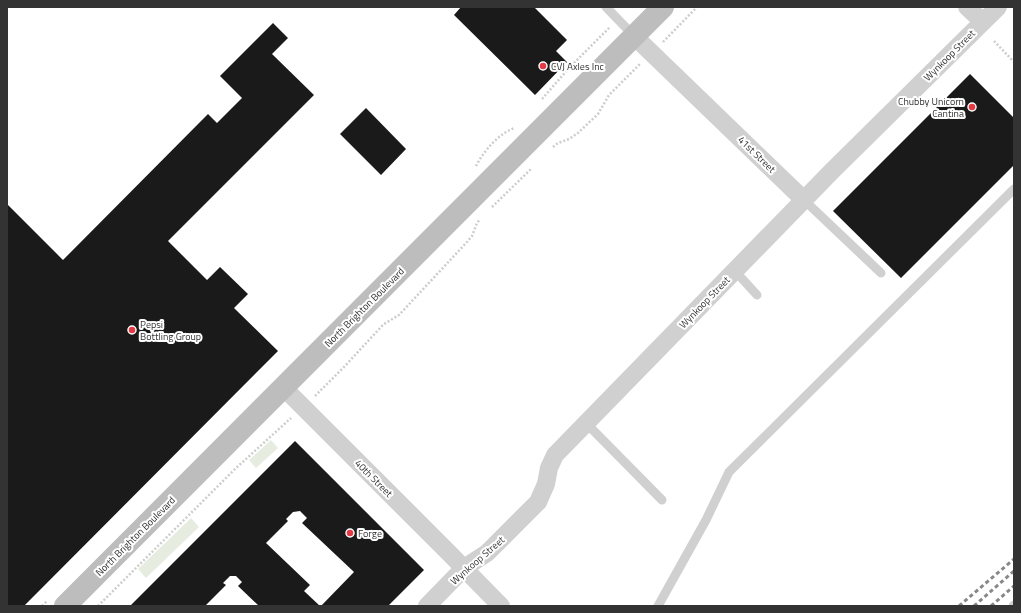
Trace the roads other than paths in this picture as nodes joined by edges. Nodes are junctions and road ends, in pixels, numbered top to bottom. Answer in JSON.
{"nodes":[{"id":1,"x":606,"y":7,"type":"edge"},
{"id":2,"x":663,"y":7,"type":"edge"},
{"id":3,"x":967,"y":7,"type":"edge"},
{"id":4,"x":998,"y":7,"type":"edge"},
{"id":5,"x":983,"y":22,"type":"junction"},
{"id":6,"x":634,"y":36,"type":"junction"},
{"id":7,"x":1014,"y":189,"type":"edge"},
{"id":8,"x":804,"y":200,"type":"junction"},
{"id":9,"x":735,"y":271,"type":"junction"},
{"id":10,"x":881,"y":272,"type":"dead end"},
{"id":11,"x":757,"y":295,"type":"dead end"},
{"id":12,"x":283,"y":387,"type":"junction"},
{"id":13,"x":586,"y":423,"type":"junction"},
{"id":14,"x":662,"y":500,"type":"dead end"},
{"id":15,"x":464,"y":568,"type":"junction"},
{"id":16,"x":65,"y":606,"type":"edge"},
{"id":17,"x":427,"y":606,"type":"edge"},
{"id":18,"x":500,"y":606,"type":"edge"},
{"id":19,"x":658,"y":606,"type":"edge"}],
"edges":[{"from":1,"to":6,"type":"lane"},
{"from":2,"to":6,"type":"main road","name":"North Brighton Boulevard"},
{"from":3,"to":5,"type":"street"},
{"from":4,"to":5,"type":"street","name":"Wynkoop Street"},
{"from":5,"to":8,"type":"street","name":"Wynkoop Street"},
{"from":6,"to":8,"type":"street","name":"41st Street"},
{"from":6,"to":12,"type":"main road","name":"North Brighton Boulevard"},
{"from":7,"to":19,"type":"lane"},
{"from":8,"to":9,"type":"street","name":"Wynkoop Street"},
{"from":8,"to":10,"type":"lane","name":"41st Street"},
{"from":9,"to":11,"type":"lane"},
{"from":9,"to":13,"type":"street","name":"Wynkoop Street"},
{"from":12,"to":15,"type":"street","name":"40th Street"},
{"from":12,"to":16,"type":"main road","name":"North Brighton Boulevard"},
{"from":13,"to":14,"type":"lane"},
{"from":13,"to":15,"type":"street","name":"Wynkoop Street"},
{"from":15,"to":17,"type":"street","name":"Wynkoop Street"},
{"from":15,"to":18,"type":"street","name":"40th Street"}]}
